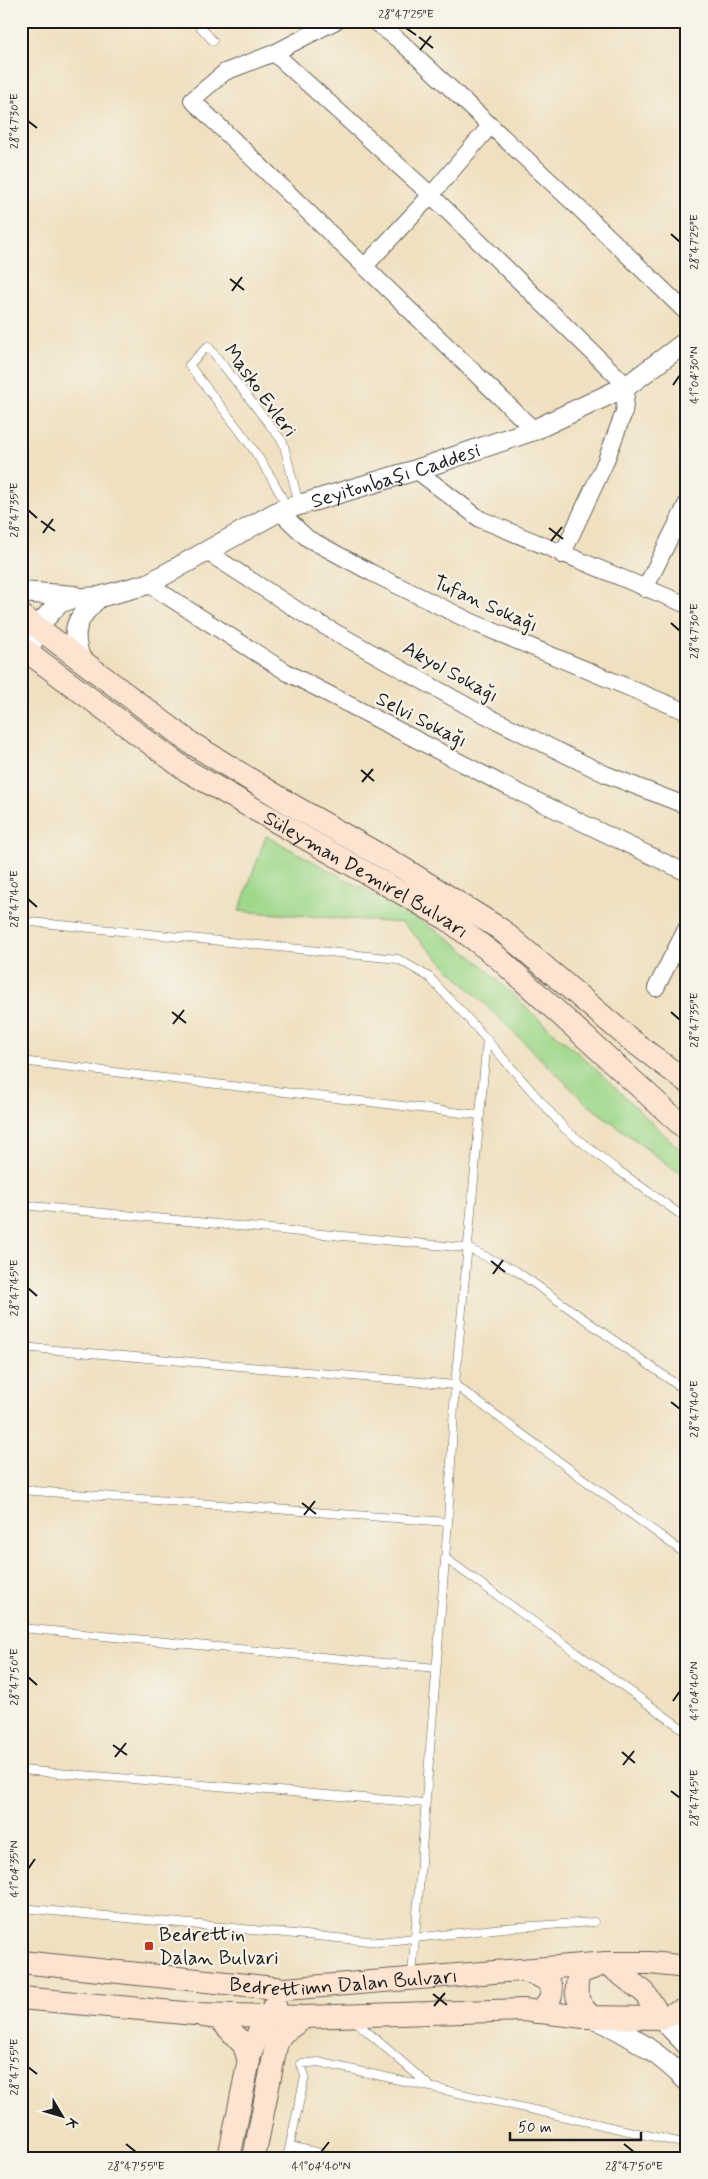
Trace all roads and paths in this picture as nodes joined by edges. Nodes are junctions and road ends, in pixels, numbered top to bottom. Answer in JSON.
{"nodes":[{"id":1,"x":195,"y":21,"type":"edge"},
{"id":2,"x":336,"y":21,"type":"edge"},
{"id":3,"x":374,"y":21,"type":"edge"},
{"id":4,"x":213,"y":41,"type":"dead end"},
{"id":5,"x":274,"y":53,"type":"junction"},
{"id":6,"x":490,"y":126,"type":"junction"},
{"id":7,"x":431,"y":195,"type":"junction"},
{"id":8,"x":365,"y":266,"type":"junction"},
{"id":9,"x":687,"y":313,"type":"edge"},
{"id":10,"x":687,"y":341,"type":"edge"},
{"id":11,"x":627,"y":386,"type":"junction"},
{"id":12,"x":534,"y":430,"type":"junction"},
{"id":13,"x":416,"y":470,"type":"junction"},
{"id":14,"x":687,"y":503,"type":"edge"},
{"id":15,"x":288,"y":508,"type":"junction"},
{"id":16,"x":207,"y":552,"type":"junction"},
{"id":17,"x":562,"y":555,"type":"junction"},
{"id":18,"x":148,"y":584,"type":"junction"},
{"id":19,"x":645,"y":589,"type":"junction"},
{"id":20,"x":21,"y":592,"type":"edge"},
{"id":21,"x":99,"y":597,"type":"junction"},
{"id":22,"x":687,"y":605,"type":"edge"},
{"id":23,"x":29,"y":621,"type":"edge"},
{"id":24,"x":25,"y":650,"type":"edge"},
{"id":25,"x":81,"y":660,"type":"junction"},
{"id":26,"x":687,"y":712,"type":"edge"},
{"id":27,"x":687,"y":806,"type":"edge"},
{"id":28,"x":687,"y":874,"type":"edge"},
{"id":29,"x":21,"y":921,"type":"edge"},
{"id":30,"x":687,"y":927,"type":"edge"},
{"id":31,"x":656,"y":988,"type":"dead end"},
{"id":32,"x":486,"y":1039,"type":"junction"},
{"id":33,"x":21,"y":1061,"type":"edge"},
{"id":34,"x":687,"y":1082,"type":"edge"},
{"id":35,"x":479,"y":1115,"type":"junction"},
{"id":36,"x":687,"y":1130,"type":"edge"},
{"id":37,"x":21,"y":1205,"type":"edge"},
{"id":38,"x":687,"y":1218,"type":"edge"},
{"id":39,"x":467,"y":1248,"type":"junction"},
{"id":40,"x":21,"y":1347,"type":"edge"},
{"id":41,"x":455,"y":1385,"type":"junction"},
{"id":42,"x":687,"y":1392,"type":"edge"},
{"id":43,"x":21,"y":1490,"type":"edge"},
{"id":44,"x":448,"y":1522,"type":"junction"},
{"id":45,"x":687,"y":1554,"type":"edge"},
{"id":46,"x":445,"y":1558,"type":"junction"},
{"id":47,"x":21,"y":1628,"type":"edge"},
{"id":48,"x":436,"y":1668,"type":"junction"},
{"id":49,"x":687,"y":1732,"type":"edge"},
{"id":50,"x":21,"y":1770,"type":"edge"},
{"id":51,"x":425,"y":1804,"type":"junction"},
{"id":52,"x":21,"y":1908,"type":"edge"},
{"id":53,"x":594,"y":1922,"type":"dead end"},
{"id":54,"x":414,"y":1938,"type":"junction"},
{"id":55,"x":21,"y":1962,"type":"edge"},
{"id":56,"x":606,"y":1963,"type":"junction"},
{"id":57,"x":687,"y":1967,"type":"edge"},
{"id":58,"x":521,"y":1970,"type":"junction"},
{"id":59,"x":412,"y":1979,"type":"junction"},
{"id":60,"x":285,"y":1989,"type":"junction"},
{"id":61,"x":21,"y":1998,"type":"edge"},
{"id":62,"x":687,"y":2008,"type":"edge"},
{"id":63,"x":537,"y":2012,"type":"junction"},
{"id":64,"x":195,"y":2014,"type":"junction"},
{"id":65,"x":269,"y":2015,"type":"junction"},
{"id":66,"x":350,"y":2016,"type":"junction"},
{"id":67,"x":305,"y":2017,"type":"junction"},
{"id":68,"x":592,"y":2017,"type":"junction"},
{"id":69,"x":661,"y":2018,"type":"junction"},
{"id":70,"x":687,"y":2045,"type":"edge"},
{"id":71,"x":249,"y":2061,"type":"junction"},
{"id":72,"x":687,"y":2081,"type":"edge"},
{"id":73,"x":432,"y":2088,"type":"junction"},
{"id":74,"x":687,"y":2144,"type":"edge"},
{"id":75,"x":290,"y":2146,"type":"junction"},
{"id":76,"x":229,"y":2158,"type":"edge"},
{"id":77,"x":254,"y":2158,"type":"edge"},
{"id":78,"x":287,"y":2158,"type":"edge"},
{"id":79,"x":341,"y":2158,"type":"edge"}],
"edges":[{"from":1,"to":4,"type":"lane"},
{"from":2,"to":5,"type":"street"},
{"from":3,"to":6,"type":"street"},
{"from":5,"to":7,"type":"street"},
{"from":5,"to":8,"type":"street"},
{"from":6,"to":7,"type":"street"},
{"from":6,"to":9,"type":"street"},
{"from":7,"to":8,"type":"street"},
{"from":7,"to":11,"type":"street"},
{"from":8,"to":12,"type":"street"},
{"from":10,"to":11,"type":"street","name":"Seyitonbaşı Caddesi"},
{"from":11,"to":12,"type":"street","name":"Seyitonbaşı Caddesi"},
{"from":11,"to":17,"type":"street"},
{"from":12,"to":13,"type":"street","name":"Seyitonbaşı Caddesi"},
{"from":13,"to":15,"type":"street","name":"Seyitonbaşı Caddesi"},
{"from":13,"to":17,"type":"street"},
{"from":14,"to":19,"type":"street"},
{"from":15,"to":15,"type":"lane","name":"Masko Evleri"},
{"from":15,"to":16,"type":"street","name":"Seyitonbaşı Caddesi"},
{"from":15,"to":26,"type":"street","name":"Tufan Sokağı"},
{"from":16,"to":18,"type":"street","name":"Seyitonbaşı Caddesi"},
{"from":16,"to":27,"type":"street","name":"Akyol Sokağı"},
{"from":17,"to":19,"type":"street"},
{"from":18,"to":21,"type":"street","name":"Seyitonbaşı Caddesi"},
{"from":18,"to":28,"type":"street","name":"Selvi Sokağı"},
{"from":19,"to":22,"type":"street"},
{"from":20,"to":21,"type":"street","name":"Seyitonbaşı Caddesi"},
{"from":21,"to":23,"type":"street","name":"Seyitonbaşı Caddesi"},
{"from":21,"to":25,"type":"street"},
{"from":23,"to":24,"type":"street","name":"Seyitonbaşı Caddesi"},
{"from":23,"to":25,"type":"main road","name":"Süleyman Demirel Bulvarı"},
{"from":24,"to":36,"type":"main road","name":"Süleyman Demirel Bulvarı"},
{"from":25,"to":34,"type":"main road","name":"Süleyman Demirel Bulvarı"},
{"from":29,"to":32,"type":"lane"},
{"from":30,"to":31,"type":"street"},
{"from":32,"to":35,"type":"lane"},
{"from":32,"to":38,"type":"lane"},
{"from":33,"to":35,"type":"lane"},
{"from":35,"to":39,"type":"lane"},
{"from":37,"to":39,"type":"lane"},
{"from":39,"to":41,"type":"lane"},
{"from":39,"to":42,"type":"lane"},
{"from":40,"to":41,"type":"lane"},
{"from":41,"to":44,"type":"lane"},
{"from":41,"to":45,"type":"lane"},
{"from":43,"to":44,"type":"lane"},
{"from":44,"to":46,"type":"lane"},
{"from":46,"to":48,"type":"lane"},
{"from":46,"to":49,"type":"lane"},
{"from":47,"to":48,"type":"lane"},
{"from":48,"to":51,"type":"lane"},
{"from":50,"to":51,"type":"lane"},
{"from":51,"to":54,"type":"lane"},
{"from":52,"to":54,"type":"lane"},
{"from":53,"to":54,"type":"lane"},
{"from":54,"to":59,"type":"lane"},
{"from":55,"to":60,"type":"main road","name":"Bedrettimn Dalan Bulvarı"},
{"from":56,"to":57,"type":"main road","name":"Bedrettimn Dalan Bulvarı"},
{"from":56,"to":58,"type":"main road","name":"Bedrettimn Dalan Bulvarı"},
{"from":56,"to":68,"type":"main road"},
{"from":56,"to":69,"type":"main road"},
{"from":58,"to":59,"type":"main road","name":"Bedrettimn Dalan Bulvarı"},
{"from":58,"to":63,"type":"main road"},
{"from":59,"to":60,"type":"main road","name":"Bedrettimn Dalan Bulvarı"},
{"from":60,"to":65,"type":"main road"},
{"from":61,"to":64,"type":"main road","name":"Bedrettimn Dalan Bulvarı"},
{"from":62,"to":69,"type":"main road"},
{"from":63,"to":66,"type":"main road","name":"Bedrettimn Dalan Bulvarı"},
{"from":63,"to":68,"type":"main road","name":"Bedrettimn Dalan Bulvarı"},
{"from":64,"to":65,"type":"main road","name":"Bedrettimn Dalan Bulvarı"},
{"from":64,"to":71,"type":"main road"},
{"from":65,"to":67,"type":"main road","name":"Bedrettimn Dalan Bulvarı"},
{"from":65,"to":71,"type":"main road"},
{"from":66,"to":67,"type":"main road","name":"Bedrettimn Dalan Bulvarı"},
{"from":66,"to":73,"type":"lane"},
{"from":67,"to":77,"type":"main road"},
{"from":68,"to":69,"type":"main road","name":"Bedrettimn Dalan Bulvarı"},
{"from":68,"to":72,"type":"street"},
{"from":69,"to":70,"type":"street"},
{"from":71,"to":76,"type":"main road"},
{"from":73,"to":74,"type":"lane"},
{"from":73,"to":75,"type":"lane"},
{"from":75,"to":78,"type":"lane"},
{"from":75,"to":79,"type":"lane"}]}
